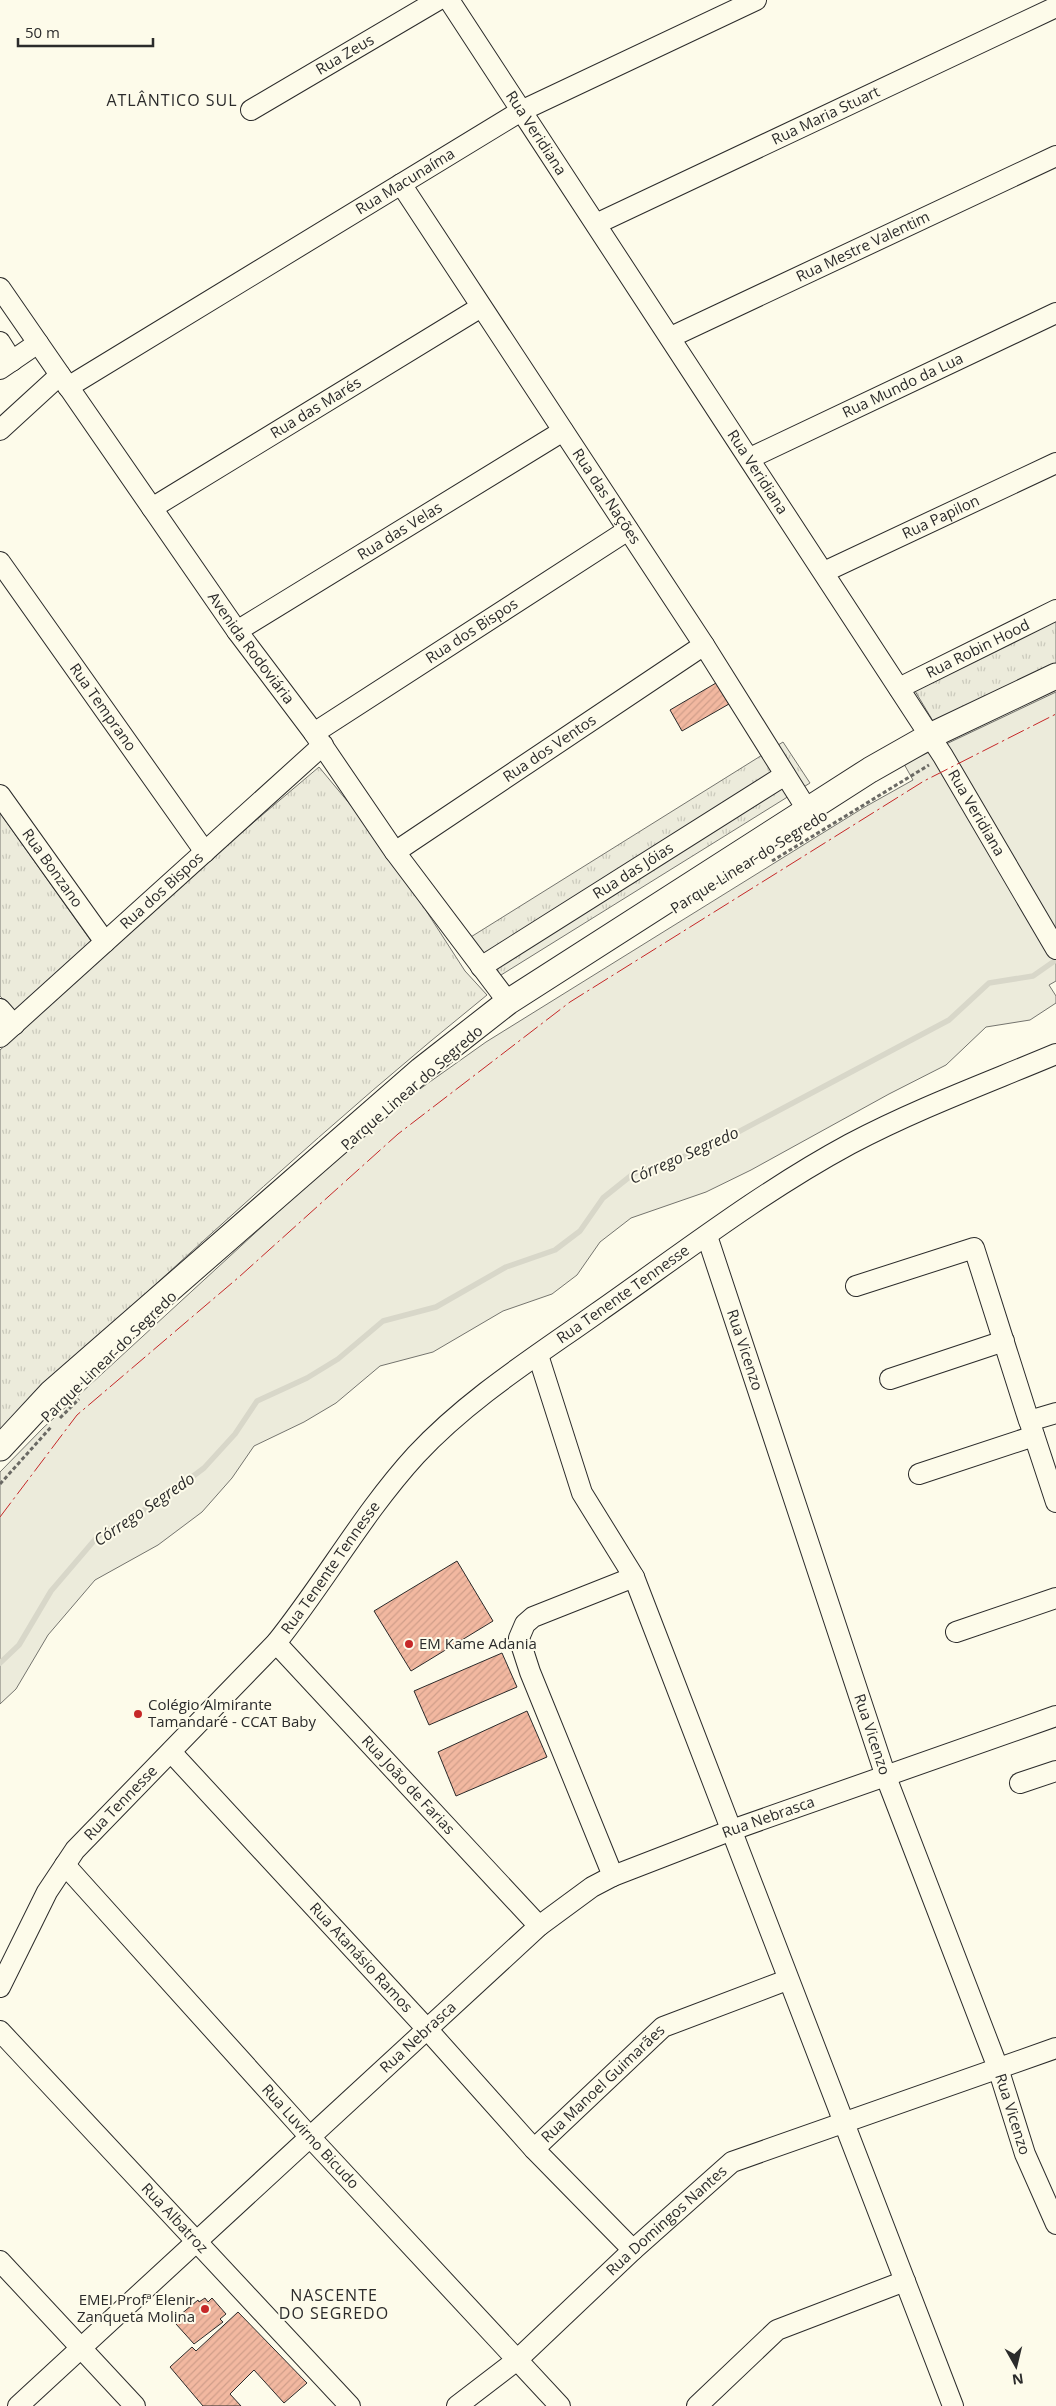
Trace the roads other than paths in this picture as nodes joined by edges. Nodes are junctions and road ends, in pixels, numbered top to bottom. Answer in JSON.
{"nodes":[{"id":1,"x":438,"y":0,"type":"edge"},
{"id":2,"x":449,"y":0,"type":"edge"},
{"id":3,"x":756,"y":0,"type":"edge"},
{"id":4,"x":1056,"y":7,"type":"edge"},
{"id":5,"x":251,"y":110,"type":"dead end"},
{"id":6,"x":522,"y":111,"type":"junction"},
{"id":7,"x":1056,"y":156,"type":"edge"},
{"id":8,"x":401,"y":184,"type":"junction"},
{"id":9,"x":596,"y":224,"type":"junction"},
{"id":10,"x":0,"y":288,"type":"edge"},
{"id":11,"x":482,"y":307,"type":"junction"},
{"id":12,"x":1056,"y":313,"type":"edge"},
{"id":13,"x":671,"y":338,"type":"junction"},
{"id":14,"x":0,"y":342,"type":"edge"},
{"id":15,"x":38,"y":343,"type":"junction"},
{"id":16,"x":6,"y":365,"type":"edge"},
{"id":17,"x":64,"y":381,"type":"junction"},
{"id":18,"x":0,"y":430,"type":"edge"},
{"id":19,"x":563,"y":431,"type":"junction"},
{"id":20,"x":750,"y":458,"type":"junction"},
{"id":21,"x":1056,"y":463,"type":"edge"},
{"id":22,"x":152,"y":508,"type":"junction"},
{"id":23,"x":628,"y":530,"type":"junction"},
{"id":24,"x":0,"y":562,"type":"edge"},
{"id":25,"x":824,"y":572,"type":"junction"},
{"id":26,"x":1056,"y":610,"type":"edge"},
{"id":27,"x":237,"y":632,"type":"junction"},
{"id":28,"x":704,"y":645,"type":"junction"},
{"id":29,"x":1056,"y":676,"type":"edge"},
{"id":30,"x":899,"y":688,"type":"junction"},
{"id":31,"x":318,"y":739,"type":"junction"},
{"id":32,"x":937,"y":746,"type":"junction"},
{"id":33,"x":785,"y":775,"type":"junction"},
{"id":34,"x":0,"y":795,"type":"edge"},
{"id":35,"x":808,"y":811,"type":"junction"},
{"id":36,"x":205,"y":852,"type":"junction"},
{"id":37,"x":395,"y":852,"type":"junction"},
{"id":38,"x":1051,"y":941,"type":"edge"},
{"id":39,"x":105,"y":942,"type":"junction"},
{"id":40,"x":481,"y":967,"type":"junction"},
{"id":41,"x":508,"y":1002,"type":"junction"},
{"id":42,"x":0,"y":1009,"type":"edge"},
{"id":43,"x":7,"y":1031,"type":"edge"},
{"id":44,"x":1056,"y":1054,"type":"edge"},
{"id":45,"x":707,"y":1236,"type":"junction"},
{"id":46,"x":856,"y":1286,"type":"dead end"},
{"id":47,"x":1004,"y":1342,"type":"junction"},
{"id":48,"x":538,"y":1355,"type":"junction"},
{"id":49,"x":890,"y":1379,"type":"dead end"},
{"id":50,"x":1056,"y":1412,"type":"edge"},
{"id":51,"x":1031,"y":1429,"type":"junction"},
{"id":52,"x":0,"y":1448,"type":"edge"},
{"id":53,"x":919,"y":1474,"type":"dead end"},
{"id":54,"x":1056,"y":1502,"type":"edge"},
{"id":55,"x":634,"y":1577,"type":"junction"},
{"id":56,"x":1056,"y":1598,"type":"edge"},
{"id":57,"x":956,"y":1632,"type":"dead end"},
{"id":58,"x":276,"y":1643,"type":"junction"},
{"id":59,"x":1056,"y":1716,"type":"edge"},
{"id":60,"x":171,"y":1752,"type":"junction"},
{"id":61,"x":1056,"y":1771,"type":"edge"},
{"id":62,"x":886,"y":1777,"type":"junction"},
{"id":63,"x":1020,"y":1783,"type":"dead end"},
{"id":64,"x":732,"y":1830,"type":"junction"},
{"id":65,"x":65,"y":1865,"type":"junction"},
{"id":66,"x":613,"y":1876,"type":"junction"},
{"id":67,"x":539,"y":1926,"type":"junction"},
{"id":68,"x":787,"y":1980,"type":"junction"},
{"id":69,"x":0,"y":1987,"type":"edge"},
{"id":70,"x":428,"y":2029,"type":"junction"},
{"id":71,"x":0,"y":2030,"type":"edge"},
{"id":72,"x":1056,"y":2048,"type":"edge"},
{"id":73,"x":998,"y":2068,"type":"junction"},
{"id":74,"x":843,"y":2123,"type":"junction"},
{"id":75,"x":310,"y":2137,"type":"junction"},
{"id":76,"x":534,"y":2149,"type":"junction"},
{"id":77,"x":1056,"y":2224,"type":"edge"},
{"id":78,"x":196,"y":2241,"type":"junction"},
{"id":79,"x":633,"y":2250,"type":"junction"},
{"id":80,"x":0,"y":2260,"type":"edge"},
{"id":81,"x":905,"y":2281,"type":"junction"},
{"id":82,"x":81,"y":2348,"type":"junction"},
{"id":83,"x":517,"y":2360,"type":"junction"},
{"id":84,"x":18,"y":2406,"type":"edge"},
{"id":85,"x":135,"y":2406,"type":"edge"},
{"id":86,"x":350,"y":2406,"type":"edge"},
{"id":87,"x":458,"y":2406,"type":"edge"},
{"id":88,"x":560,"y":2406,"type":"edge"},
{"id":89,"x":697,"y":2406,"type":"edge"},
{"id":90,"x":953,"y":2406,"type":"edge"}],
"edges":[{"from":1,"to":5,"type":"street","name":"Rua Zeus"},
{"from":2,"to":6,"type":"street","name":"Rua Veridiana"},
{"from":3,"to":6,"type":"street","name":"Rua Macunaíma"},
{"from":4,"to":9,"type":"street","name":"Rua Maria Stuart"},
{"from":6,"to":8,"type":"street","name":"Rua Macunaíma"},
{"from":6,"to":9,"type":"street","name":"Rua Veridiana"},
{"from":7,"to":13,"type":"street","name":"Rua Mestre Valentim"},
{"from":8,"to":11,"type":"street","name":"Rua das Nações"},
{"from":8,"to":17,"type":"street","name":"Rua Macunaíma"},
{"from":9,"to":13,"type":"street","name":"Rua Veridiana"},
{"from":10,"to":15,"type":"street","name":"Avenida Rodoviária"},
{"from":11,"to":19,"type":"street","name":"Rua das Nações"},
{"from":11,"to":22,"type":"street","name":"Rua das Marés"},
{"from":12,"to":20,"type":"street","name":"Rua Mundo da Lua"},
{"from":13,"to":20,"type":"street","name":"Rua Veridiana"},
{"from":14,"to":16,"type":"street"},
{"from":15,"to":16,"type":"street"},
{"from":15,"to":17,"type":"street","name":"Avenida Rodoviária"},
{"from":17,"to":18,"type":"street","name":"Rua Macunaíma"},
{"from":17,"to":22,"type":"street","name":"Avenida Rodoviária"},
{"from":19,"to":23,"type":"street","name":"Rua das Nações"},
{"from":19,"to":27,"type":"street","name":"Rua das Velas"},
{"from":20,"to":25,"type":"street","name":"Rua Veridiana"},
{"from":21,"to":25,"type":"street","name":"Rua Papilon"},
{"from":22,"to":27,"type":"street","name":"Avenida Rodoviária"},
{"from":23,"to":28,"type":"street","name":"Rua das Nações"},
{"from":23,"to":31,"type":"street","name":"Rua dos Bispos"},
{"from":24,"to":36,"type":"street","name":"Rua Temprano"},
{"from":25,"to":30,"type":"street","name":"Rua Veridiana"},
{"from":26,"to":30,"type":"street","name":"Rua Robin Hood"},
{"from":27,"to":31,"type":"street","name":"Avenida Rodoviária"},
{"from":28,"to":33,"type":"street","name":"Rua das Nações"},
{"from":28,"to":37,"type":"street","name":"Rua dos Ventos"},
{"from":29,"to":32,"type":"main road"},
{"from":30,"to":32,"type":"street","name":"Rua Veridiana"},
{"from":31,"to":36,"type":"street","name":"Rua dos Bispos"},
{"from":31,"to":37,"type":"street","name":"Avenida Rodoviária"},
{"from":32,"to":35,"type":"main road"},
{"from":32,"to":38,"type":"street","name":"Rua Veridiana"},
{"from":33,"to":35,"type":"street","name":"Rua das Nações"},
{"from":33,"to":40,"type":"street","name":"Rua das Jóias"},
{"from":34,"to":39,"type":"street","name":"Rua Bonzano"},
{"from":35,"to":41,"type":"main road"},
{"from":36,"to":39,"type":"street","name":"Rua dos Bispos"},
{"from":37,"to":40,"type":"street","name":"Avenida Rodoviária"},
{"from":39,"to":43,"type":"street","name":"Rua dos Bispos"},
{"from":40,"to":41,"type":"street","name":"Avenida Rodoviária"},
{"from":41,"to":52,"type":"main road"},
{"from":42,"to":43,"type":"street"},
{"from":44,"to":45,"type":"street","name":"Rua Tenente Tennesse"},
{"from":45,"to":48,"type":"street","name":"Rua Tenente Tennesse"},
{"from":45,"to":62,"type":"street","name":"Rua Vicenzo"},
{"from":46,"to":47,"type":"street"},
{"from":47,"to":49,"type":"street"},
{"from":47,"to":51,"type":"street"},
{"from":48,"to":55,"type":"street"},
{"from":48,"to":58,"type":"street","name":"Rua Tenente Tennesse"},
{"from":50,"to":51,"type":"street"},
{"from":51,"to":53,"type":"street"},
{"from":51,"to":54,"type":"street"},
{"from":55,"to":64,"type":"street"},
{"from":55,"to":66,"type":"street"},
{"from":56,"to":57,"type":"street"},
{"from":58,"to":60,"type":"street","name":"Rua Tennesse"},
{"from":58,"to":67,"type":"street","name":"Rua João de Farias"},
{"from":59,"to":62,"type":"street","name":"Rua Nebrasca"},
{"from":60,"to":65,"type":"street","name":"Rua Tennesse"},
{"from":60,"to":70,"type":"street","name":"Rua Atanásio Ramos"},
{"from":61,"to":63,"type":"street"},
{"from":62,"to":64,"type":"street","name":"Rua Nebrasca"},
{"from":62,"to":73,"type":"street","name":"Rua Vicenzo"},
{"from":64,"to":66,"type":"street","name":"Rua Nebrasca"},
{"from":64,"to":68,"type":"street"},
{"from":65,"to":69,"type":"street","name":"Rua Tennesse"},
{"from":65,"to":75,"type":"street","name":"Rua Luvirno Bicudo"},
{"from":66,"to":67,"type":"street","name":"Rua Nebrasca"},
{"from":67,"to":70,"type":"street","name":"Rua Nebrasca"},
{"from":68,"to":74,"type":"street"},
{"from":68,"to":76,"type":"street","name":"Rua Manoel Guimarães"},
{"from":70,"to":75,"type":"street","name":"Rua Nebrasca"},
{"from":70,"to":76,"type":"street","name":"Rua Atanásio Ramos"},
{"from":71,"to":78,"type":"street","name":"Rua Albatroz"},
{"from":72,"to":73,"type":"street","name":"Rua Domingos Nantes"},
{"from":73,"to":74,"type":"street","name":"Rua Domingos Nantes"},
{"from":73,"to":77,"type":"street","name":"Rua Vicenzo"},
{"from":74,"to":79,"type":"street","name":"Rua Domingos Nantes"},
{"from":74,"to":81,"type":"street"},
{"from":75,"to":78,"type":"street","name":"Rua Nebrasca"},
{"from":75,"to":83,"type":"street","name":"Rua Luvirno Bicudo"},
{"from":76,"to":79,"type":"street","name":"Rua Atanásio Ramos"},
{"from":78,"to":82,"type":"street","name":"Rua Nebrasca"},
{"from":78,"to":86,"type":"street","name":"Rua Albatroz"},
{"from":79,"to":83,"type":"street","name":"Rua Domingos Nantes"},
{"from":80,"to":82,"type":"street"},
{"from":81,"to":89,"type":"street"},
{"from":81,"to":90,"type":"street"},
{"from":82,"to":84,"type":"street","name":"Rua Nebrasca"},
{"from":82,"to":85,"type":"street"},
{"from":83,"to":87,"type":"street","name":"Rua Domingos Nantes"},
{"from":83,"to":88,"type":"street","name":"Rua Luvirno Bicudo"}]}
